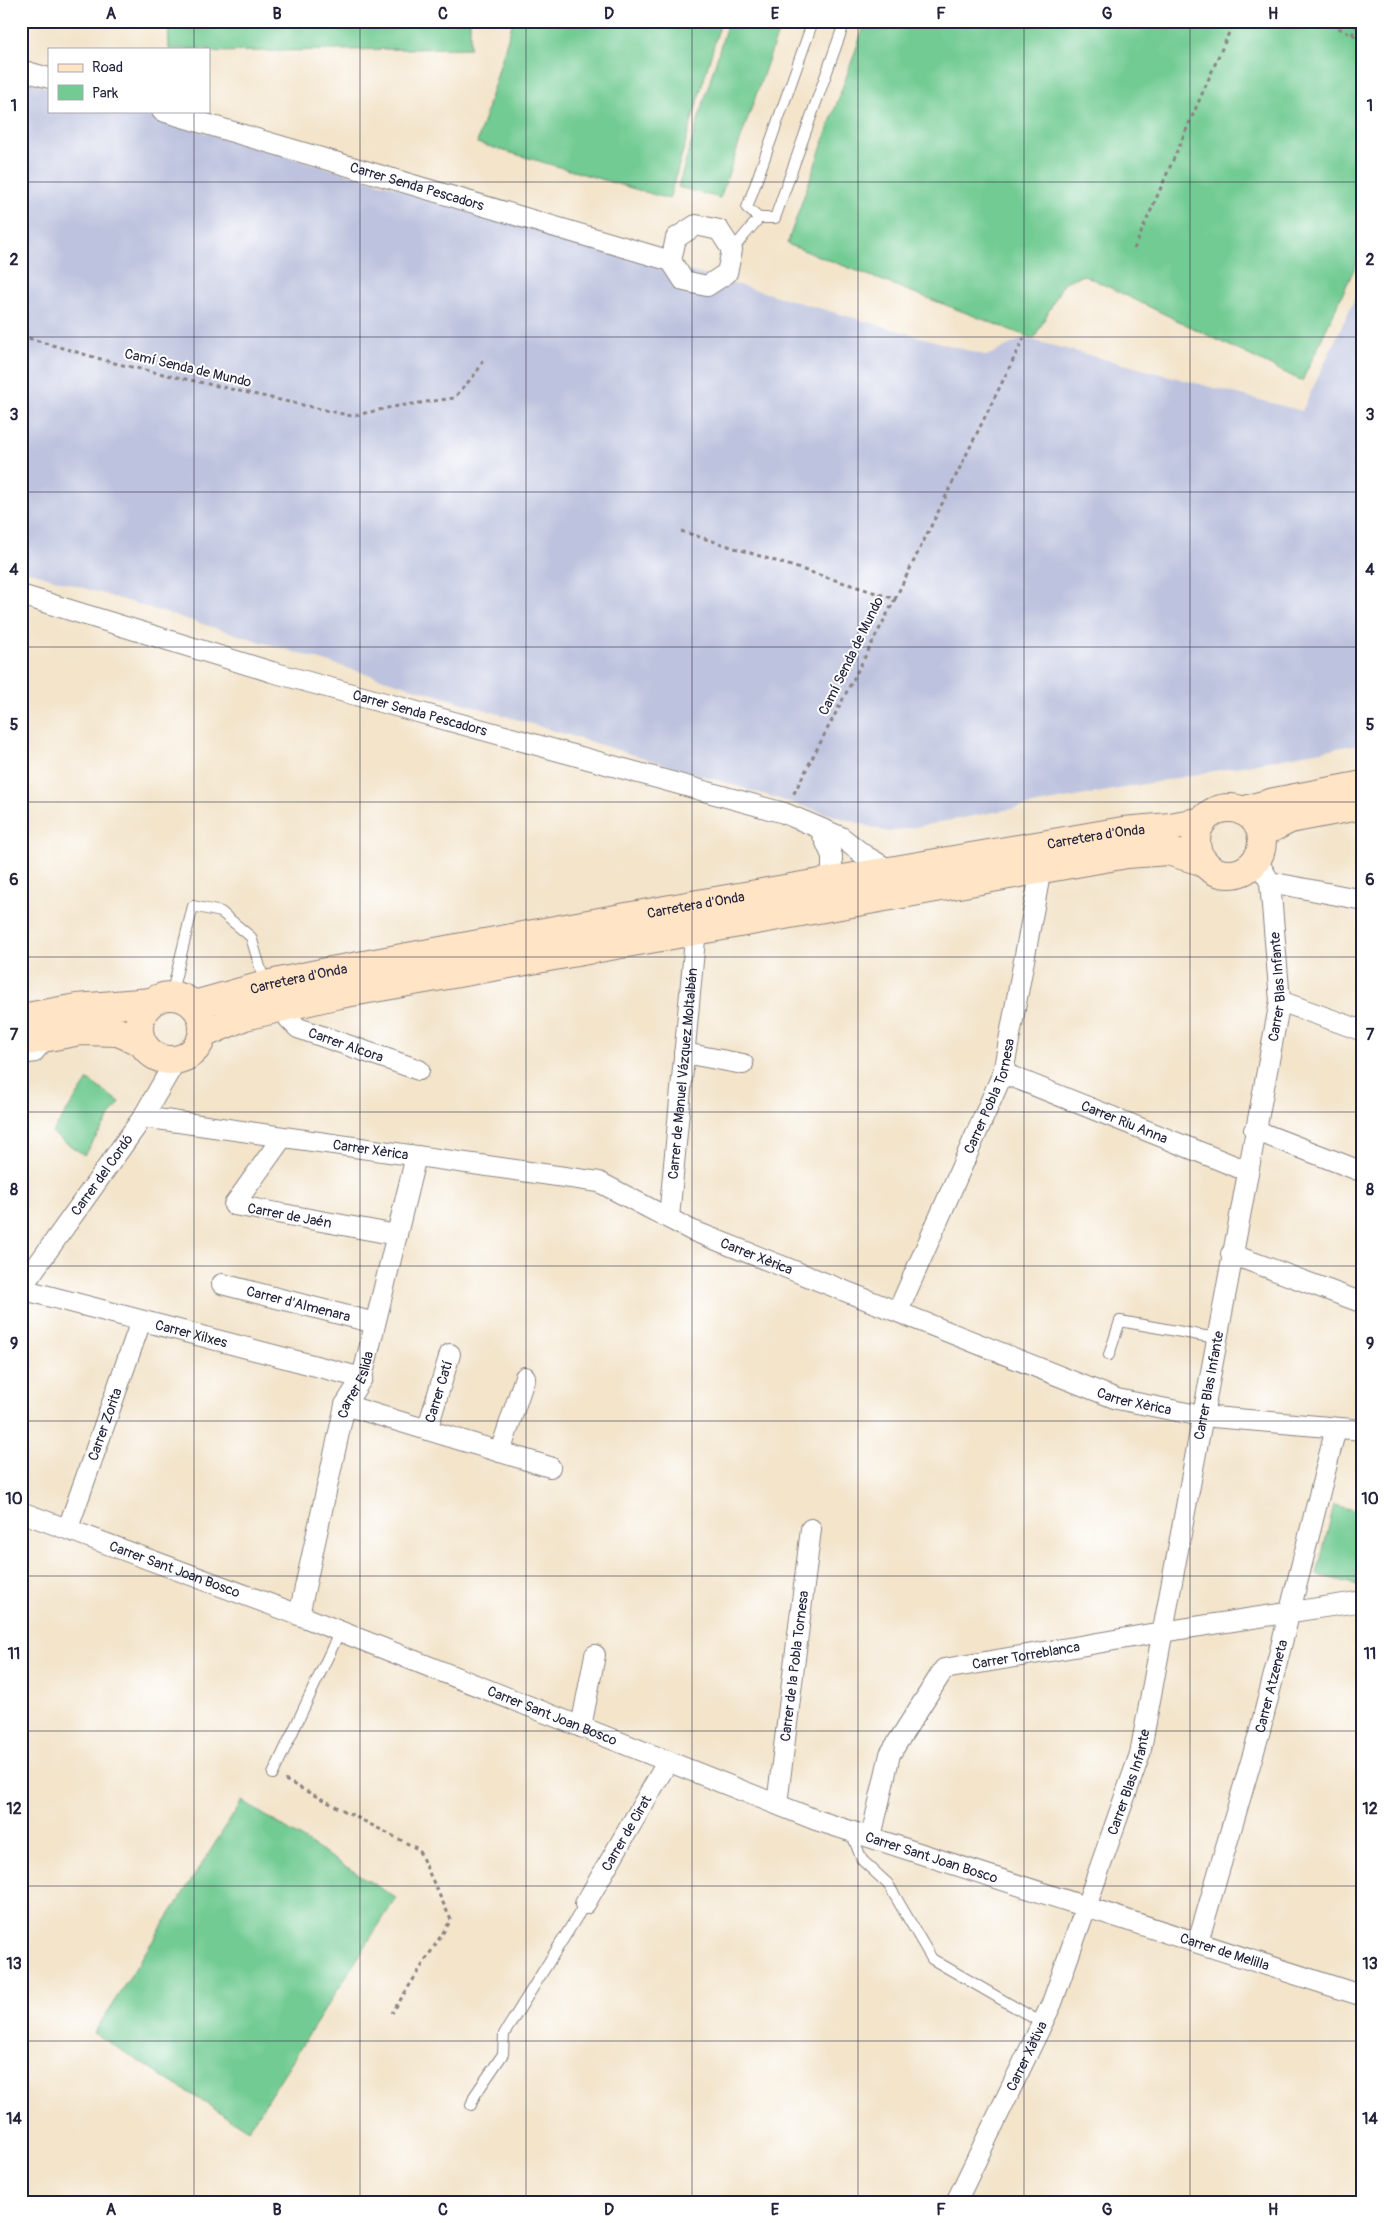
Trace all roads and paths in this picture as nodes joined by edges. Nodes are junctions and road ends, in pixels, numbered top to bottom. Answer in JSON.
{"nodes":[{"id":1,"x":813,"y":21,"type":"edge"},
{"id":2,"x":845,"y":21,"type":"edge"},
{"id":3,"x":1234,"y":21,"type":"edge"},
{"id":4,"x":1324,"y":21,"type":"edge"},
{"id":5,"x":1358,"y":21,"type":"edge"},
{"id":6,"x":1352,"y":34,"type":"junction"},
{"id":7,"x":1363,"y":40,"type":"edge"},
{"id":8,"x":21,"y":70,"type":"edge"},
{"id":9,"x":48,"y":78,"type":"edge"},
{"id":10,"x":165,"y":112,"type":"edge"},
{"id":11,"x":759,"y":218,"type":"junction"},
{"id":12,"x":1134,"y":249,"type":"dead end"},
{"id":13,"x":732,"y":250,"type":"junction"},
{"id":14,"x":671,"y":261,"type":"junction"},
{"id":15,"x":21,"y":336,"type":"edge"},
{"id":16,"x":1024,"y":338,"type":"dead end"},
{"id":17,"x":484,"y":358,"type":"dead end"},
{"id":18,"x":681,"y":531,"type":"dead end"},
{"id":19,"x":21,"y":595,"type":"edge"},
{"id":20,"x":895,"y":599,"type":"junction"},
{"id":21,"x":1363,"y":785,"type":"edge"},
{"id":22,"x":1363,"y":805,"type":"edge"},
{"id":23,"x":1242,"y":810,"type":"junction"},
{"id":24,"x":784,"y":813,"type":"junction"},
{"id":25,"x":1203,"y":821,"type":"junction"},
{"id":26,"x":820,"y":829,"type":"junction"},
{"id":27,"x":1262,"y":833,"type":"junction"},
{"id":28,"x":1204,"y":862,"type":"junction"},
{"id":29,"x":1041,"y":869,"type":"junction"},
{"id":30,"x":892,"y":871,"type":"junction"},
{"id":31,"x":1264,"y":871,"type":"junction"},
{"id":32,"x":832,"y":881,"type":"junction"},
{"id":33,"x":1363,"y":900,"type":"edge"},
{"id":34,"x":696,"y":929,"type":"junction"},
{"id":35,"x":266,"y":985,"type":"junction"},
{"id":36,"x":172,"y":1001,"type":"junction"},
{"id":37,"x":1280,"y":1001,"type":"junction"},
{"id":38,"x":285,"y":1005,"type":"junction"},
{"id":39,"x":21,"y":1018,"type":"edge"},
{"id":40,"x":1363,"y":1031,"type":"edge"},
{"id":41,"x":203,"y":1034,"type":"junction"},
{"id":42,"x":55,"y":1036,"type":"junction"},
{"id":43,"x":21,"y":1042,"type":"edge"},
{"id":44,"x":141,"y":1042,"type":"junction"},
{"id":45,"x":684,"y":1053,"type":"junction"},
{"id":46,"x":21,"y":1059,"type":"edge"},
{"id":47,"x":176,"y":1060,"type":"junction"},
{"id":48,"x":743,"y":1064,"type":"dead end"},
{"id":49,"x":419,"y":1070,"type":"dead end"},
{"id":50,"x":1003,"y":1073,"type":"junction"},
{"id":51,"x":143,"y":1117,"type":"junction"},
{"id":52,"x":1254,"y":1130,"type":"junction"},
{"id":53,"x":282,"y":1138,"type":"junction"},
{"id":54,"x":416,"y":1156,"type":"junction"},
{"id":55,"x":1247,"y":1171,"type":"junction"},
{"id":56,"x":1363,"y":1172,"type":"edge"},
{"id":57,"x":669,"y":1218,"type":"junction"},
{"id":58,"x":397,"y":1235,"type":"junction"},
{"id":59,"x":1232,"y":1254,"type":"junction"},
{"id":60,"x":222,"y":1284,"type":"dead end"},
{"id":61,"x":21,"y":1288,"type":"edge"},
{"id":62,"x":1363,"y":1302,"type":"edge"},
{"id":63,"x":898,"y":1311,"type":"junction"},
{"id":64,"x":141,"y":1321,"type":"junction"},
{"id":65,"x":375,"y":1323,"type":"junction"},
{"id":66,"x":1216,"y":1338,"type":"junction"},
{"id":67,"x":450,"y":1354,"type":"dead end"},
{"id":68,"x":1109,"y":1355,"type":"dead end"},
{"id":69,"x":524,"y":1377,"type":"dead end"},
{"id":70,"x":362,"y":1378,"type":"junction"},
{"id":71,"x":345,"y":1405,"type":"junction"},
{"id":72,"x":1202,"y":1416,"type":"junction"},
{"id":73,"x":1336,"y":1428,"type":"junction"},
{"id":74,"x":427,"y":1430,"type":"junction"},
{"id":75,"x":1363,"y":1430,"type":"edge"},
{"id":76,"x":500,"y":1452,"type":"junction"},
{"id":77,"x":550,"y":1467,"type":"dead end"},
{"id":78,"x":21,"y":1512,"type":"edge"},
{"id":79,"x":68,"y":1528,"type":"junction"},
{"id":80,"x":811,"y":1529,"type":"dead end"},
{"id":81,"x":1363,"y":1601,"type":"edge"},
{"id":82,"x":1290,"y":1612,"type":"junction"},
{"id":83,"x":299,"y":1615,"type":"junction"},
{"id":84,"x":340,"y":1631,"type":"junction"},
{"id":85,"x":1162,"y":1632,"type":"junction"},
{"id":86,"x":595,"y":1655,"type":"dead end"},
{"id":87,"x":581,"y":1727,"type":"junction"},
{"id":88,"x":668,"y":1761,"type":"junction"},
{"id":89,"x":274,"y":1774,"type":"joint"},
{"id":90,"x":777,"y":1804,"type":"junction"},
{"id":91,"x":851,"y":1831,"type":"junction"},
{"id":92,"x":871,"y":1837,"type":"junction"},
{"id":93,"x":585,"y":1904,"type":"joint"},
{"id":94,"x":1088,"y":1906,"type":"junction"},
{"id":95,"x":1198,"y":1942,"type":"junction"},
{"id":96,"x":1363,"y":1996,"type":"edge"},
{"id":97,"x":392,"y":2013,"type":"dead end"},
{"id":98,"x":1042,"y":2023,"type":"junction"},
{"id":99,"x":471,"y":2105,"type":"dead end"},
{"id":100,"x":956,"y":2202,"type":"edge"}],
"edges":[{"from":1,"to":11,"type":"lane"},
{"from":2,"to":11,"type":"lane"},
{"from":3,"to":12,"type":"path"},
{"from":4,"to":6,"type":"path"},
{"from":5,"to":6,"type":"path"},
{"from":6,"to":7,"type":"path"},
{"from":8,"to":9,"type":"street"},
{"from":10,"to":14,"type":"street","name":"Carrer Senda Pescadors"},
{"from":11,"to":13,"type":"lane"},
{"from":13,"to":14,"type":"street"},
{"from":13,"to":14,"type":"street"},
{"from":15,"to":17,"type":"path","name":"Camí Senda de Mundo"},
{"from":16,"to":20,"type":"path"},
{"from":18,"to":20,"type":"path","name":"Camí Senda de Mundo"},
{"from":19,"to":24,"type":"street","name":"Carrer Senda Pescadors"},
{"from":20,"to":24,"type":"path","name":"Camí Senda de Mundo"},
{"from":21,"to":23,"type":"main road"},
{"from":22,"to":27,"type":"main road"},
{"from":23,"to":25,"type":"main road"},
{"from":23,"to":27,"type":"main road"},
{"from":24,"to":26,"type":"street","name":"Carrer Senda Pescadors"},
{"from":25,"to":28,"type":"main road"},
{"from":25,"to":30,"type":"main road","name":"Carretera d'Onda"},
{"from":26,"to":30,"type":"street","name":"Carrer Senda Pescadors"},
{"from":26,"to":32,"type":"street"},
{"from":27,"to":31,"type":"main road"},
{"from":28,"to":29,"type":"main road","name":"Carretera d'Onda"},
{"from":28,"to":31,"type":"main road"},
{"from":29,"to":34,"type":"main road","name":"Carretera d'Onda"},
{"from":29,"to":50,"type":"street","name":"Carrer Pobla Tornesa"},
{"from":30,"to":32,"type":"main road","name":"Carretera d'Onda"},
{"from":31,"to":33,"type":"street"},
{"from":31,"to":37,"type":"street","name":"Carrer Blas Infante"},
{"from":32,"to":35,"type":"main road","name":"Carretera d'Onda"},
{"from":34,"to":38,"type":"main road","name":"Carretera d'Onda"},
{"from":34,"to":45,"type":"street","name":"Carrer de Manuel Vázquez Moltalbán"},
{"from":35,"to":36,"type":"main road","name":"Carretera d'Onda"},
{"from":35,"to":36,"type":"lane"},
{"from":36,"to":39,"type":"main road","name":"Carretera d'Onda"},
{"from":36,"to":41,"type":"main road"},
{"from":36,"to":44,"type":"main road"},
{"from":37,"to":40,"type":"street"},
{"from":37,"to":52,"type":"street","name":"Carrer Blas Infante"},
{"from":38,"to":41,"type":"main road","name":"Carretera d'Onda"},
{"from":38,"to":49,"type":"street","name":"Carrer Alcora"},
{"from":41,"to":47,"type":"main road"},
{"from":42,"to":43,"type":"main road"},
{"from":42,"to":44,"type":"main road"},
{"from":42,"to":46,"type":"lane"},
{"from":44,"to":47,"type":"main road"},
{"from":45,"to":48,"type":"street"},
{"from":45,"to":57,"type":"street","name":"Carrer de Manuel Vázquez Moltalbán"},
{"from":47,"to":51,"type":"street","name":"Carrer del Cordó"},
{"from":50,"to":55,"type":"street","name":"Carrer Riu Anna"},
{"from":50,"to":63,"type":"street","name":"Carrer Pobla Tornesa"},
{"from":51,"to":53,"type":"street","name":"Carrer Xèrica"},
{"from":51,"to":61,"type":"street","name":"Carrer del Cordó"},
{"from":52,"to":55,"type":"street","name":"Carrer Blas Infante"},
{"from":52,"to":56,"type":"street"},
{"from":53,"to":54,"type":"street","name":"Carrer Xèrica"},
{"from":53,"to":58,"type":"street","name":"Carrer de Jaén"},
{"from":54,"to":57,"type":"street","name":"Carrer Xèrica"},
{"from":54,"to":58,"type":"street","name":"Carrer Eslida"},
{"from":55,"to":59,"type":"street","name":"Carrer Blas Infante"},
{"from":57,"to":63,"type":"street","name":"Carrer Xèrica"},
{"from":58,"to":65,"type":"street","name":"Carrer Eslida"},
{"from":59,"to":62,"type":"street"},
{"from":59,"to":66,"type":"street","name":"Carrer Blas Infante"},
{"from":60,"to":65,"type":"street","name":"Carrer d'Almenara"},
{"from":61,"to":64,"type":"street","name":"Carrer Xilxes"},
{"from":63,"to":72,"type":"street","name":"Carrer Xèrica"},
{"from":64,"to":70,"type":"street","name":"Carrer Xilxes"},
{"from":64,"to":79,"type":"street","name":"Carrer Zorita"},
{"from":65,"to":70,"type":"street","name":"Carrer Eslida"},
{"from":66,"to":68,"type":"lane"},
{"from":66,"to":72,"type":"street","name":"Carrer Blas Infante"},
{"from":67,"to":74,"type":"street","name":"Carrer Catí"},
{"from":69,"to":76,"type":"street"},
{"from":70,"to":71,"type":"street","name":"Carrer Eslida"},
{"from":71,"to":74,"type":"street"},
{"from":71,"to":83,"type":"street","name":"Carrer Eslida"},
{"from":72,"to":73,"type":"street","name":"Carrer Xèrica"},
{"from":72,"to":85,"type":"street","name":"Carrer Blas Infante"},
{"from":73,"to":75,"type":"street","name":"Carrer Xèrica"},
{"from":73,"to":82,"type":"street","name":"Carrer Atzeneta"},
{"from":74,"to":76,"type":"street"},
{"from":76,"to":77,"type":"street"},
{"from":78,"to":79,"type":"street","name":"Carrer Sant Joan Bosco"},
{"from":79,"to":83,"type":"street","name":"Carrer Sant Joan Bosco"},
{"from":80,"to":90,"type":"street","name":"Carrer de la Pobla Tornesa"},
{"from":81,"to":82,"type":"street","name":"Carrer Torreblanca"},
{"from":82,"to":85,"type":"street","name":"Carrer Torreblanca"},
{"from":82,"to":95,"type":"street","name":"Carrer Atzeneta"},
{"from":83,"to":84,"type":"street","name":"Carrer Sant Joan Bosco"},
{"from":84,"to":87,"type":"street","name":"Carrer Sant Joan Bosco"},
{"from":84,"to":89,"type":"lane"},
{"from":85,"to":92,"type":"street","name":"Carrer Torreblanca"},
{"from":85,"to":94,"type":"street","name":"Carrer Blas Infante"},
{"from":86,"to":87,"type":"street"},
{"from":87,"to":88,"type":"street","name":"Carrer Sant Joan Bosco"},
{"from":88,"to":90,"type":"street","name":"Carrer Sant Joan Bosco"},
{"from":88,"to":93,"type":"street","name":"Carrer de Cirat"},
{"from":89,"to":97,"type":"path"},
{"from":90,"to":91,"type":"street","name":"Carrer Sant Joan Bosco"},
{"from":91,"to":92,"type":"street","name":"Carrer Sant Joan Bosco"},
{"from":91,"to":98,"type":"lane"},
{"from":92,"to":94,"type":"street","name":"Carrer Sant Joan Bosco"},
{"from":93,"to":99,"type":"lane"},
{"from":94,"to":95,"type":"street","name":"Carrer de Melilla"},
{"from":94,"to":98,"type":"street","name":"Carrer Xàtiva"},
{"from":95,"to":96,"type":"street","name":"Carrer de Melilla"},
{"from":98,"to":100,"type":"street","name":"Carrer Xàtiva"}]}
